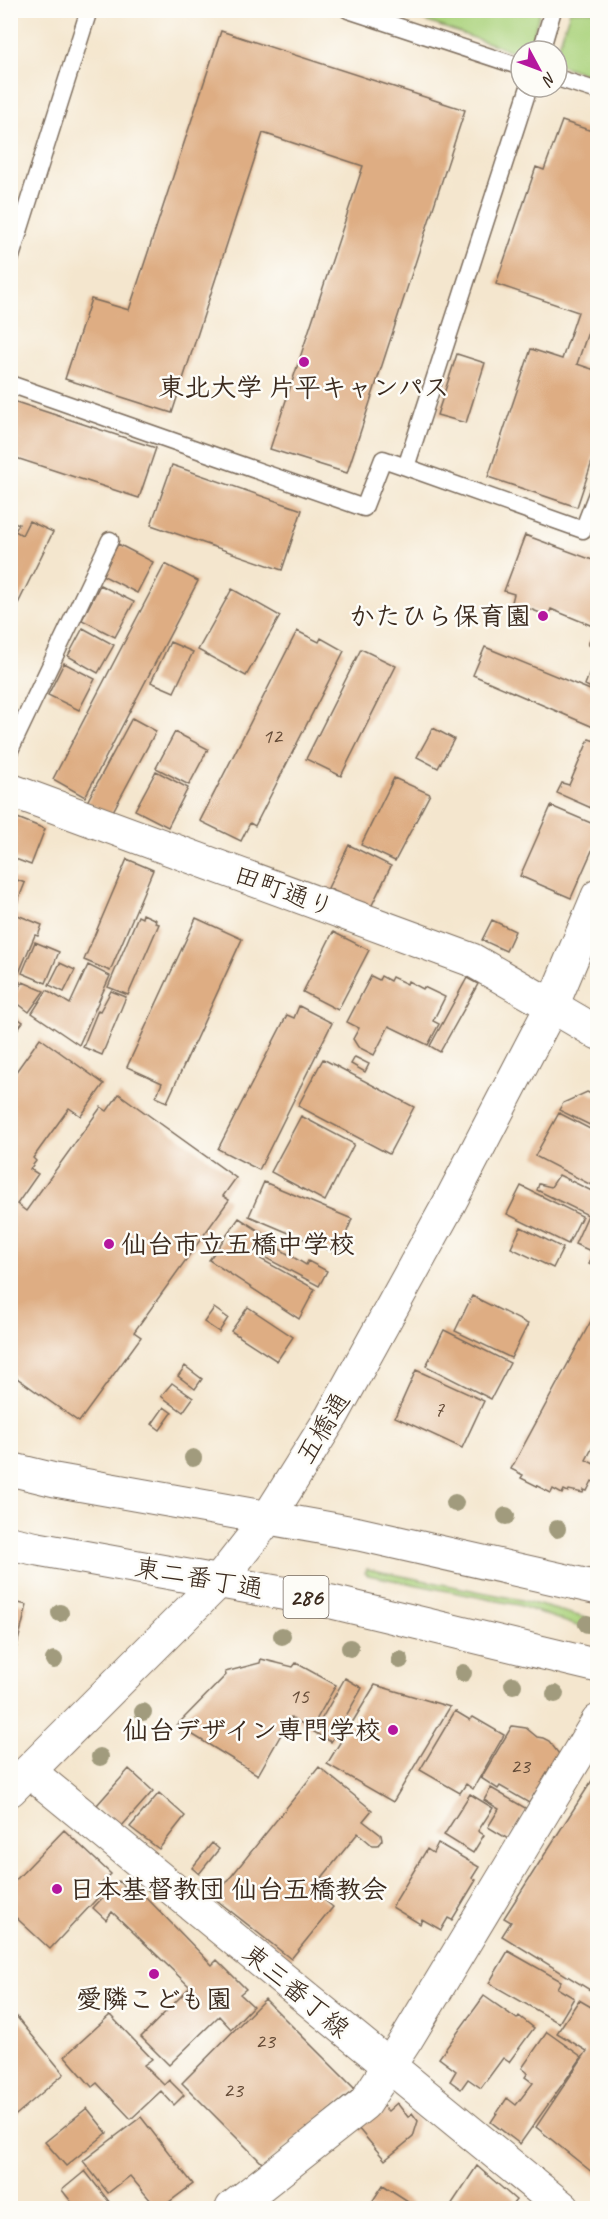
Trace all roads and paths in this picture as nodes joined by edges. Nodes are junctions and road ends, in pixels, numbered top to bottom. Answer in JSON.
{"nodes":[{"id":1,"x":89,"y":10,"type":"edge"},
{"id":2,"x":348,"y":10,"type":"edge"},
{"id":3,"x":553,"y":10,"type":"edge"},
{"id":4,"x":544,"y":39,"type":"edge"},
{"id":5,"x":509,"y":63,"type":"edge"},
{"id":6,"x":569,"y":82,"type":"edge"},
{"id":7,"x":597,"y":91,"type":"edge"},
{"id":8,"x":525,"y":99,"type":"edge"},
{"id":9,"x":10,"y":260,"type":"edge"},
{"id":10,"x":10,"y":384,"type":"edge"},
{"id":11,"x":406,"y":467,"type":"junction"},
{"id":12,"x":597,"y":491,"type":"edge"},
{"id":13,"x":110,"y":540,"type":"dead end"},
{"id":14,"x":10,"y":750,"type":"edge"},
{"id":15,"x":10,"y":790,"type":"edge"},
{"id":16,"x":597,"y":896,"type":"edge"},
{"id":17,"x":552,"y":1006,"type":"junction"},
{"id":18,"x":597,"y":1006,"type":"edge"},
{"id":19,"x":597,"y":1033,"type":"edge"},
{"id":20,"x":10,"y":1469,"type":"edge"},
{"id":21,"x":268,"y":1518,"type":"junction"},
{"id":22,"x":10,"y":1543,"type":"edge"},
{"id":23,"x":219,"y":1581,"type":"junction"},
{"id":24,"x":597,"y":1588,"type":"edge"},
{"id":25,"x":597,"y":1666,"type":"edge"},
{"id":26,"x":597,"y":1721,"type":"edge"},
{"id":27,"x":20,"y":1781,"type":"edge"},
{"id":28,"x":388,"y":2068,"type":"junction"},
{"id":29,"x":232,"y":2208,"type":"edge"},
{"id":30,"x":563,"y":2208,"type":"edge"}],
"edges":[{"from":1,"to":9,"type":"lane"},
{"from":2,"to":5,"type":"lane"},
{"from":3,"to":4,"type":"lane"},
{"from":6,"to":7,"type":"lane"},
{"from":8,"to":11,"type":"lane"},
{"from":10,"to":11,"type":"lane"},
{"from":11,"to":12,"type":"lane"},
{"from":13,"to":14,"type":"lane"},
{"from":15,"to":17,"type":"main road","name":"田町通り"},
{"from":16,"to":17,"type":"main road","name":"五橋通"},
{"from":17,"to":18,"type":"main road"},
{"from":17,"to":19,"type":"main road"},
{"from":17,"to":21,"type":"main road","name":"五橋通"},
{"from":20,"to":21,"type":"main road"},
{"from":21,"to":23,"type":"main road","name":"五橋通"},
{"from":21,"to":24,"type":"main road"},
{"from":22,"to":23,"type":"main road","name":"東二番丁通","number":"286"},
{"from":23,"to":25,"type":"main road","name":"東二番丁通","number":"286"},
{"from":23,"to":27,"type":"main road","name":"五橋通"},
{"from":26,"to":28,"type":"main road"},
{"from":27,"to":28,"type":"main road","name":"東三番丁線"},
{"from":28,"to":29,"type":"main road"},
{"from":28,"to":30,"type":"main road","name":"東三番丁線"}]}
